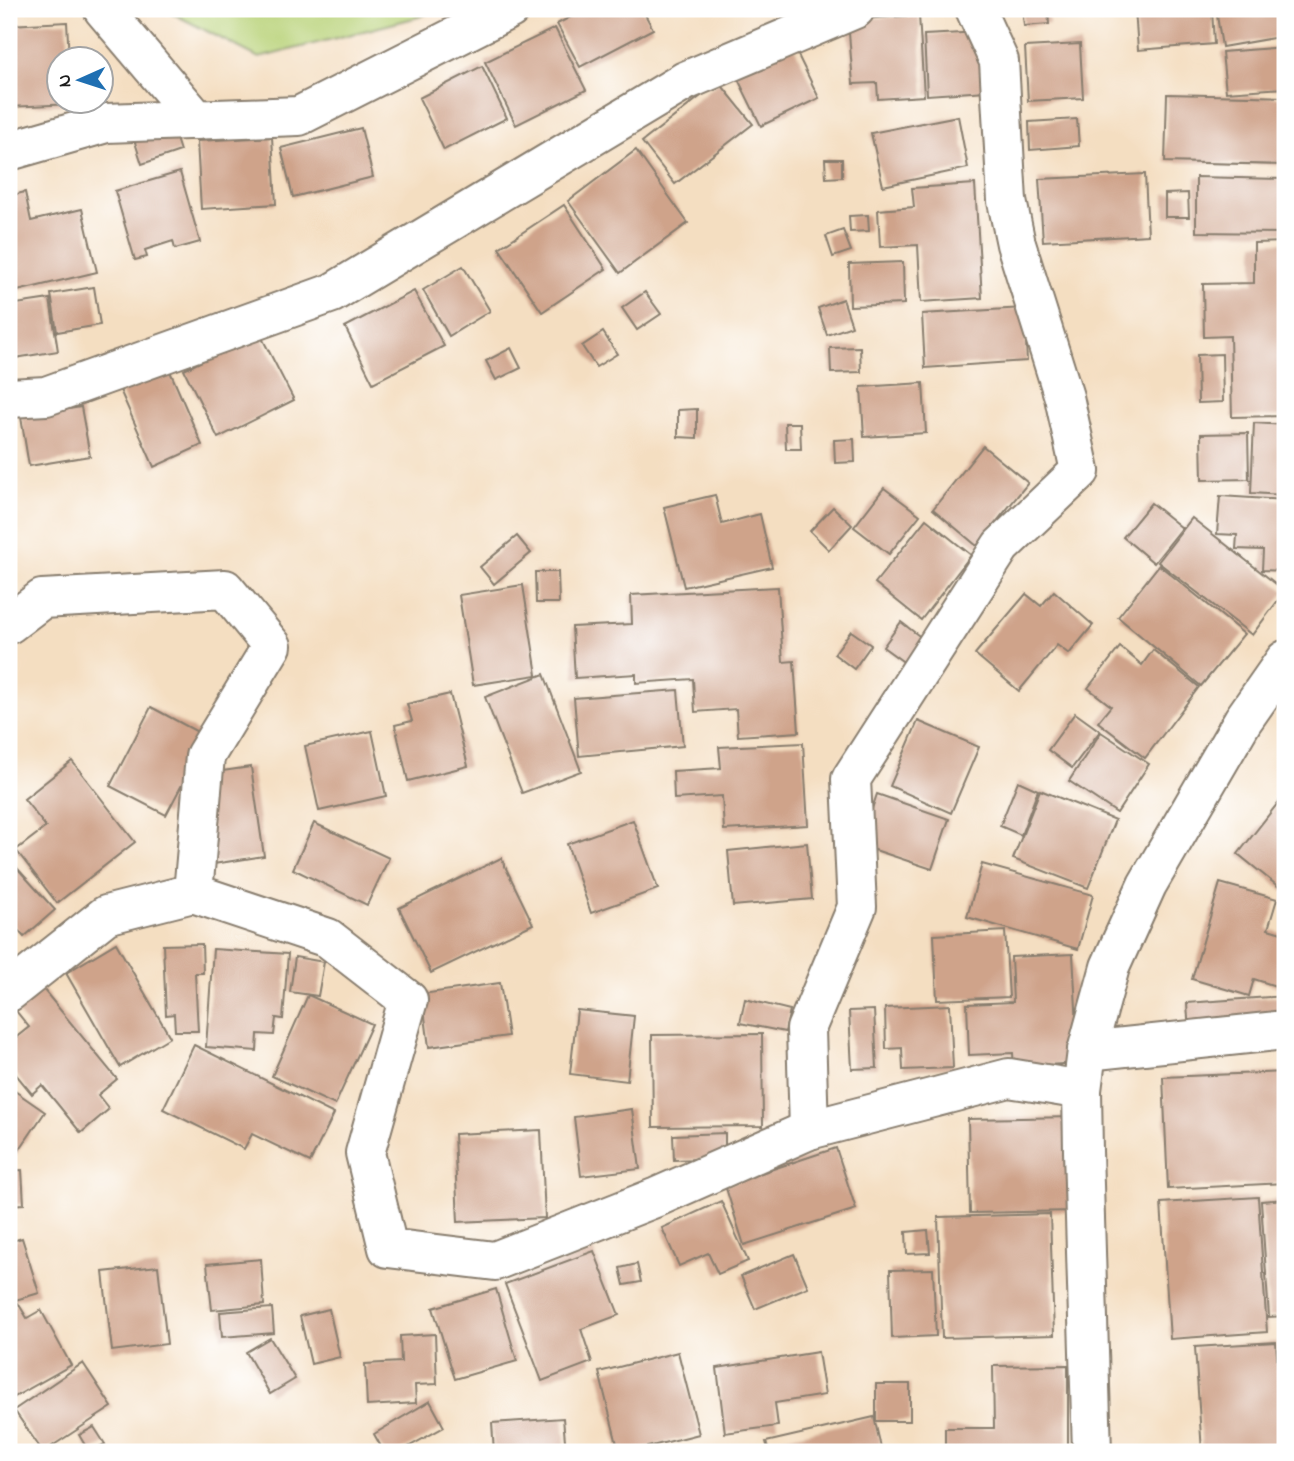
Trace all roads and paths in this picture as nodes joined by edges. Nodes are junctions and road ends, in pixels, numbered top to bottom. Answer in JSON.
{"nodes":[{"id":1,"x":103,"y":9,"type":"edge"},
{"id":2,"x":509,"y":9,"type":"edge"},
{"id":3,"x":855,"y":9,"type":"edge"},
{"id":4,"x":975,"y":9,"type":"edge"},
{"id":5,"x":197,"y":120,"type":"junction"},
{"id":6,"x":9,"y":151,"type":"edge"},
{"id":7,"x":9,"y":398,"type":"edge"},
{"id":8,"x":9,"y":624,"type":"edge"},
{"id":9,"x":1285,"y":660,"type":"edge"},
{"id":10,"x":193,"y":893,"type":"junction"},
{"id":11,"x":9,"y":992,"type":"edge"},
{"id":12,"x":1285,"y":1030,"type":"edge"},
{"id":13,"x":1087,"y":1051,"type":"junction"},
{"id":14,"x":1082,"y":1090,"type":"junction"},
{"id":15,"x":809,"y":1130,"type":"junction"},
{"id":16,"x":1092,"y":1452,"type":"edge"}],
"edges":[{"from":1,"to":5,"type":"main road"},
{"from":2,"to":5,"type":"main road"},
{"from":3,"to":7,"type":"main road"},
{"from":4,"to":15,"type":"main road"},
{"from":5,"to":6,"type":"main road"},
{"from":8,"to":10,"type":"main road"},
{"from":9,"to":13,"type":"main road"},
{"from":10,"to":11,"type":"main road"},
{"from":10,"to":15,"type":"main road"},
{"from":12,"to":13,"type":"main road"},
{"from":13,"to":14,"type":"main road"},
{"from":14,"to":15,"type":"main road"},
{"from":14,"to":16,"type":"main road"}]}
